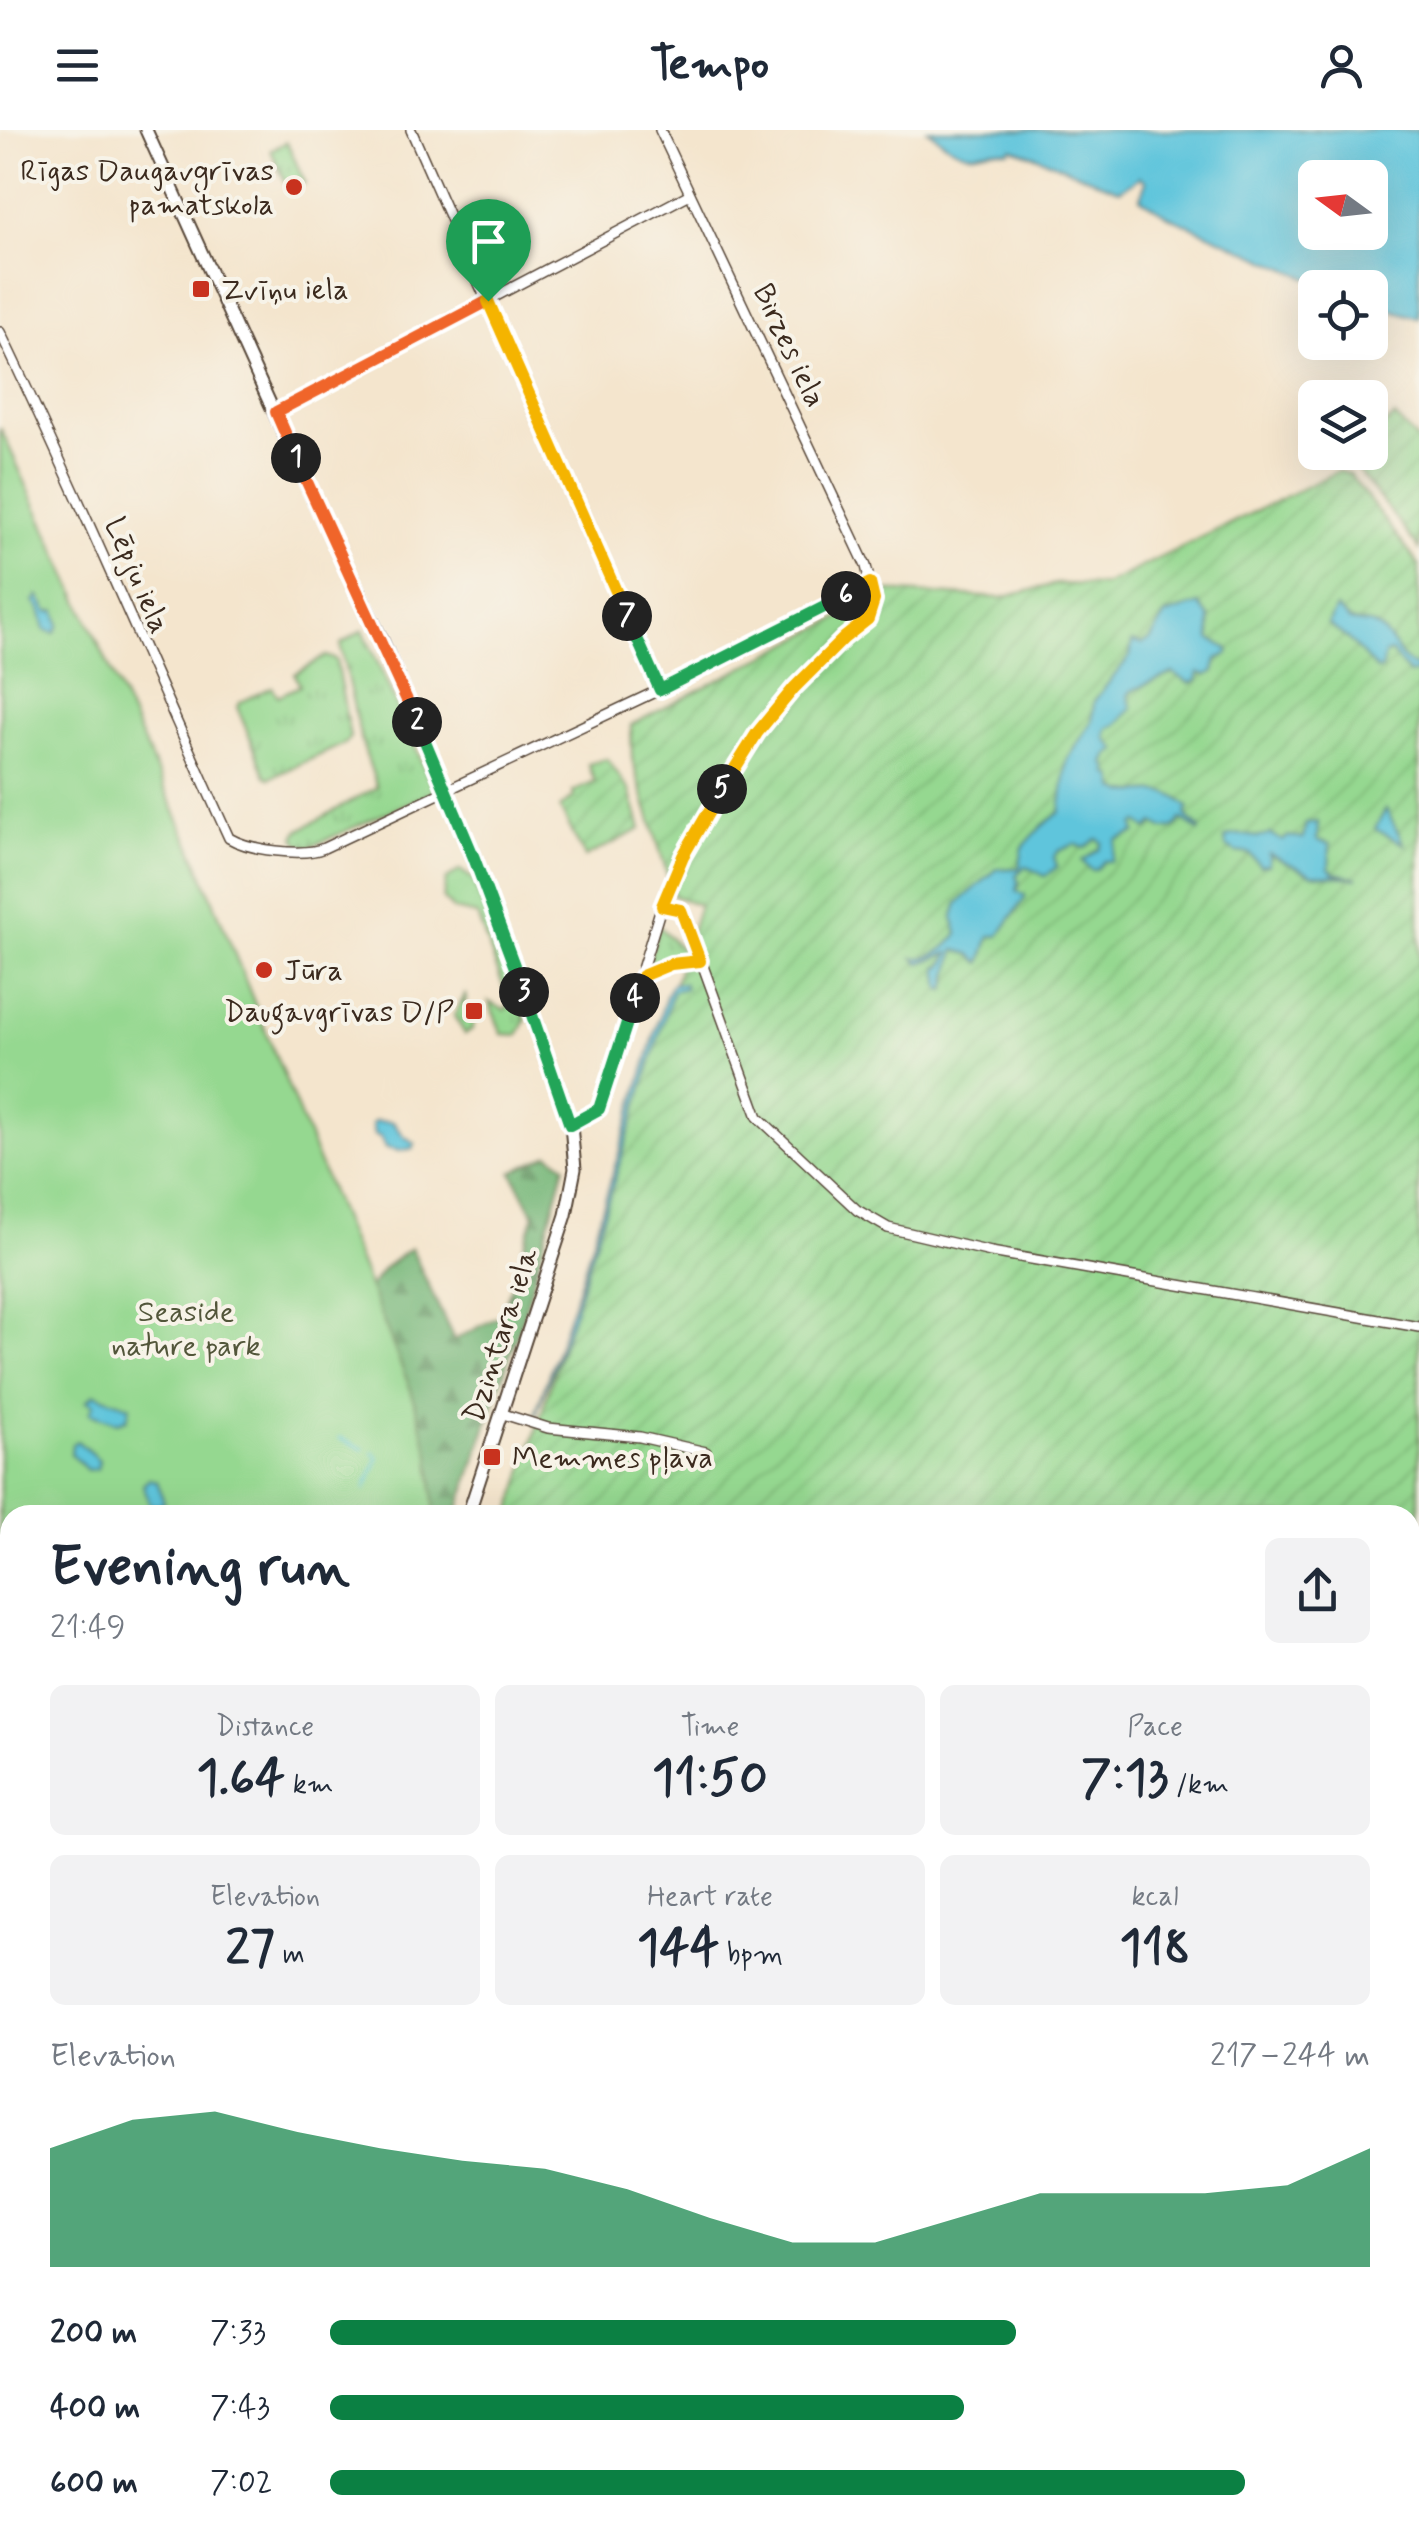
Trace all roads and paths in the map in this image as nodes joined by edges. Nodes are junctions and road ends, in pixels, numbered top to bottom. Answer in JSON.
{"nodes":[{"id":1,"x":146,"y":130,"type":"edge"},
{"id":2,"x":411,"y":130,"type":"edge"},
{"id":3,"x":660,"y":130,"type":"edge"},
{"id":4,"x":690,"y":194,"type":"junction"},
{"id":5,"x":488,"y":301,"type":"junction"},
{"id":6,"x":0,"y":332,"type":"edge"},
{"id":7,"x":276,"y":412,"type":"junction"},
{"id":8,"x":870,"y":583,"type":"junction"},
{"id":9,"x":660,"y":690,"type":"junction"},
{"id":10,"x":446,"y":791,"type":"junction"},
{"id":11,"x":662,"y":906,"type":"junction"},
{"id":12,"x":700,"y":961,"type":"junction"},
{"id":13,"x":642,"y":976,"type":"junction"},
{"id":14,"x":570,"y":1125,"type":"junction"},
{"id":15,"x":1419,"y":1327,"type":"edge"},
{"id":16,"x":500,"y":1413,"type":"junction"},
{"id":17,"x":706,"y":1452,"type":"dead end"},
{"id":18,"x":471,"y":1505,"type":"edge"}],
"edges":[{"from":1,"to":7,"type":"street","name":"Dzintara iela"},
{"from":2,"to":5,"type":"street"},
{"from":3,"to":4,"type":"street","name":"Birzes iela"},
{"from":4,"to":5,"type":"street"},
{"from":4,"to":8,"type":"street","name":"Birzes iela"},
{"from":5,"to":7,"type":"street"},
{"from":5,"to":9,"type":"street"},
{"from":6,"to":10,"type":"street","name":"Lēpju iela"},
{"from":7,"to":10,"type":"street","name":"Dzintara iela"},
{"from":8,"to":9,"type":"street"},
{"from":8,"to":11,"type":"street"},
{"from":9,"to":10,"type":"street"},
{"from":10,"to":14,"type":"street","name":"Dzintara iela"},
{"from":11,"to":12,"type":"street"},
{"from":11,"to":13,"type":"street"},
{"from":12,"to":13,"type":"street"},
{"from":12,"to":15,"type":"street"},
{"from":13,"to":14,"type":"street"},
{"from":14,"to":16,"type":"street","name":"Dzintara iela"},
{"from":16,"to":17,"type":"street"},
{"from":16,"to":18,"type":"street","name":"Dzintara iela"}]}
